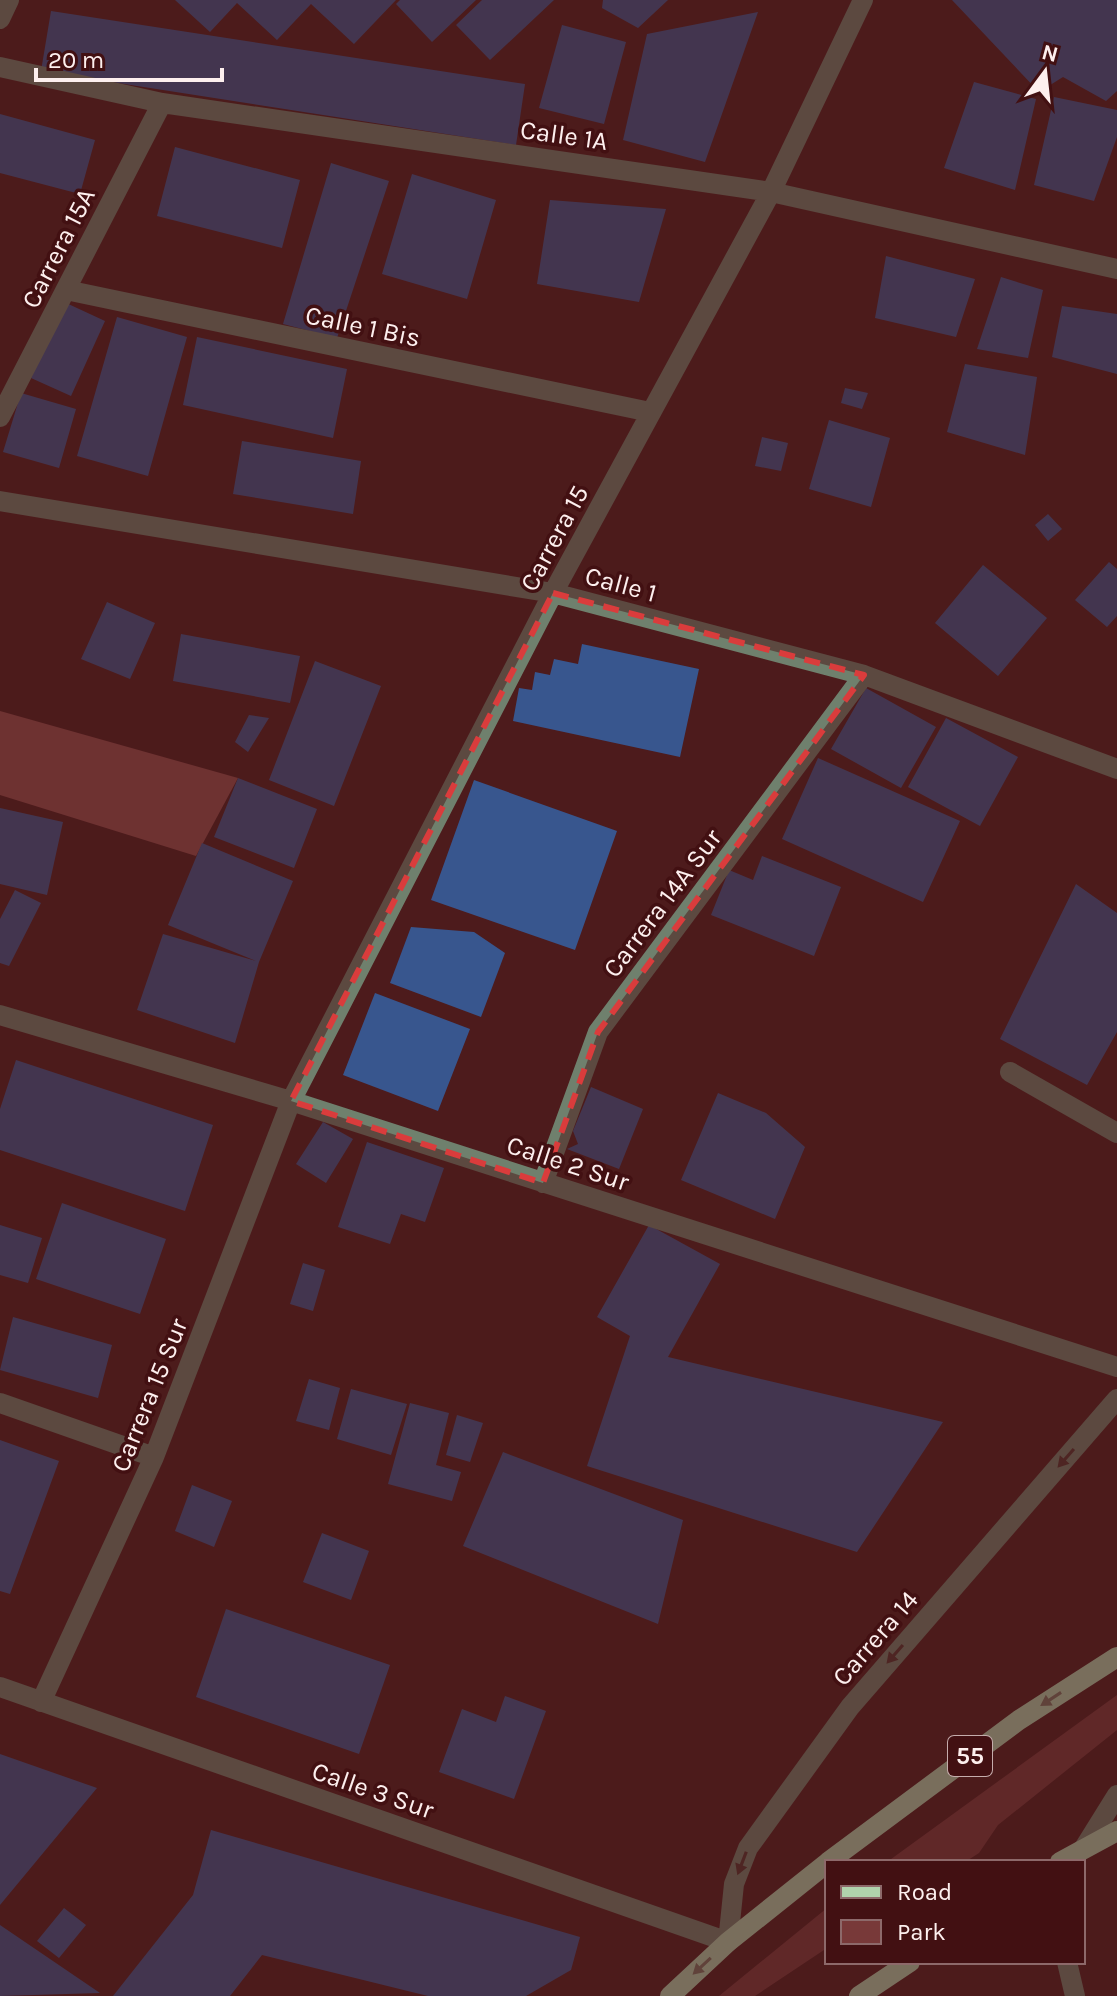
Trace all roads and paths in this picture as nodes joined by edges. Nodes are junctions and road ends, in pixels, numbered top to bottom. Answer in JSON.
{"nodes":[{"id":1,"x":9,"y":0,"type":"edge"},
{"id":2,"x":863,"y":0,"type":"edge"},
{"id":3,"x":0,"y":19,"type":"edge"},
{"id":4,"x":0,"y":67,"type":"edge"},
{"id":5,"x":162,"y":103,"type":"junction"},
{"id":6,"x":771,"y":192,"type":"junction"},
{"id":7,"x":1117,"y":269,"type":"edge"},
{"id":8,"x":66,"y":290,"type":"junction"},
{"id":9,"x":650,"y":412,"type":"junction"},
{"id":10,"x":0,"y":417,"type":"edge"},
{"id":11,"x":0,"y":501,"type":"edge"},
{"id":12,"x":553,"y":593,"type":"junction"},
{"id":13,"x":864,"y":675,"type":"junction"},
{"id":14,"x":1117,"y":769,"type":"edge"},
{"id":15,"x":0,"y":1015,"type":"edge"},
{"id":16,"x":1010,"y":1072,"type":"dead end"},
{"id":17,"x":291,"y":1101,"type":"junction"},
{"id":18,"x":1117,"y":1133,"type":"edge"},
{"id":19,"x":543,"y":1183,"type":"junction"},
{"id":20,"x":1117,"y":1367,"type":"edge"},
{"id":21,"x":1117,"y":1399,"type":"edge"},
{"id":22,"x":0,"y":1403,"type":"edge"},
{"id":23,"x":154,"y":1457,"type":"junction"},
{"id":24,"x":1117,"y":1657,"type":"edge"},
{"id":25,"x":0,"y":1687,"type":"edge"},
{"id":26,"x":41,"y":1702,"type":"junction"},
{"id":27,"x":1117,"y":1795,"type":"edge"},
{"id":28,"x":1117,"y":1831,"type":"edge"},
{"id":29,"x":1084,"y":1848,"type":"junction"},
{"id":30,"x":832,"y":1860,"type":"edge"},
{"id":31,"x":1063,"y":1860,"type":"edge"},
{"id":32,"x":825,"y":1865,"type":"edge"},
{"id":33,"x":728,"y":1942,"type":"junction"},
{"id":34,"x":907,"y":1964,"type":"edge"},
{"id":35,"x":1067,"y":1964,"type":"edge"},
{"id":36,"x":670,"y":1996,"type":"edge"},
{"id":37,"x":859,"y":1996,"type":"edge"},
{"id":38,"x":1075,"y":1996,"type":"edge"}],
"edges":[{"from":1,"to":3,"type":"street"},
{"from":2,"to":6,"type":"street","name":"Carrera 15"},
{"from":4,"to":5,"type":"street","name":"Calle 1A"},
{"from":5,"to":6,"type":"street","name":"Calle 1A"},
{"from":5,"to":8,"type":"street","name":"Carrera 15A"},
{"from":6,"to":7,"type":"street","name":"Calle 1A"},
{"from":6,"to":9,"type":"street","name":"Carrera 15"},
{"from":8,"to":9,"type":"street","name":"Calle 1 Bis"},
{"from":8,"to":10,"type":"street","name":"Carrera 15A"},
{"from":9,"to":12,"type":"street","name":"Carrera 15"},
{"from":11,"to":12,"type":"street","name":"Calle 1"},
{"from":12,"to":13,"type":"street","name":"Calle 1"},
{"from":12,"to":17,"type":"street","name":"Carrera 15"},
{"from":13,"to":14,"type":"street","name":"Calle 1"},
{"from":13,"to":19,"type":"street","name":"Carrera 14A Sur"},
{"from":15,"to":17,"type":"street","name":"Calle 2 Sur"},
{"from":16,"to":18,"type":"street"},
{"from":17,"to":19,"type":"street","name":"Calle 2 Sur"},
{"from":17,"to":23,"type":"street","name":"Carrera 15 Sur"},
{"from":19,"to":20,"type":"street","name":"Calle 2 Sur"},
{"from":21,"to":33,"type":"street","name":"Carrera 14","one_way":true},
{"from":22,"to":23,"type":"street"},
{"from":23,"to":26,"type":"street","name":"Carrera 15 Sur"},
{"from":24,"to":30,"type":"main road","number":"55","one_way":true},
{"from":25,"to":26,"type":"street","name":"Calle 3 Sur"},
{"from":26,"to":33,"type":"street","name":"Calle 3 Sur"},
{"from":27,"to":29,"type":"street"},
{"from":28,"to":29,"type":"main road"},
{"from":29,"to":31,"type":"main road"},
{"from":32,"to":33,"type":"main road","number":"55"},
{"from":33,"to":36,"type":"main road","number":"55","one_way":true},
{"from":34,"to":37,"type":"main road"},
{"from":35,"to":38,"type":"street"}]}
